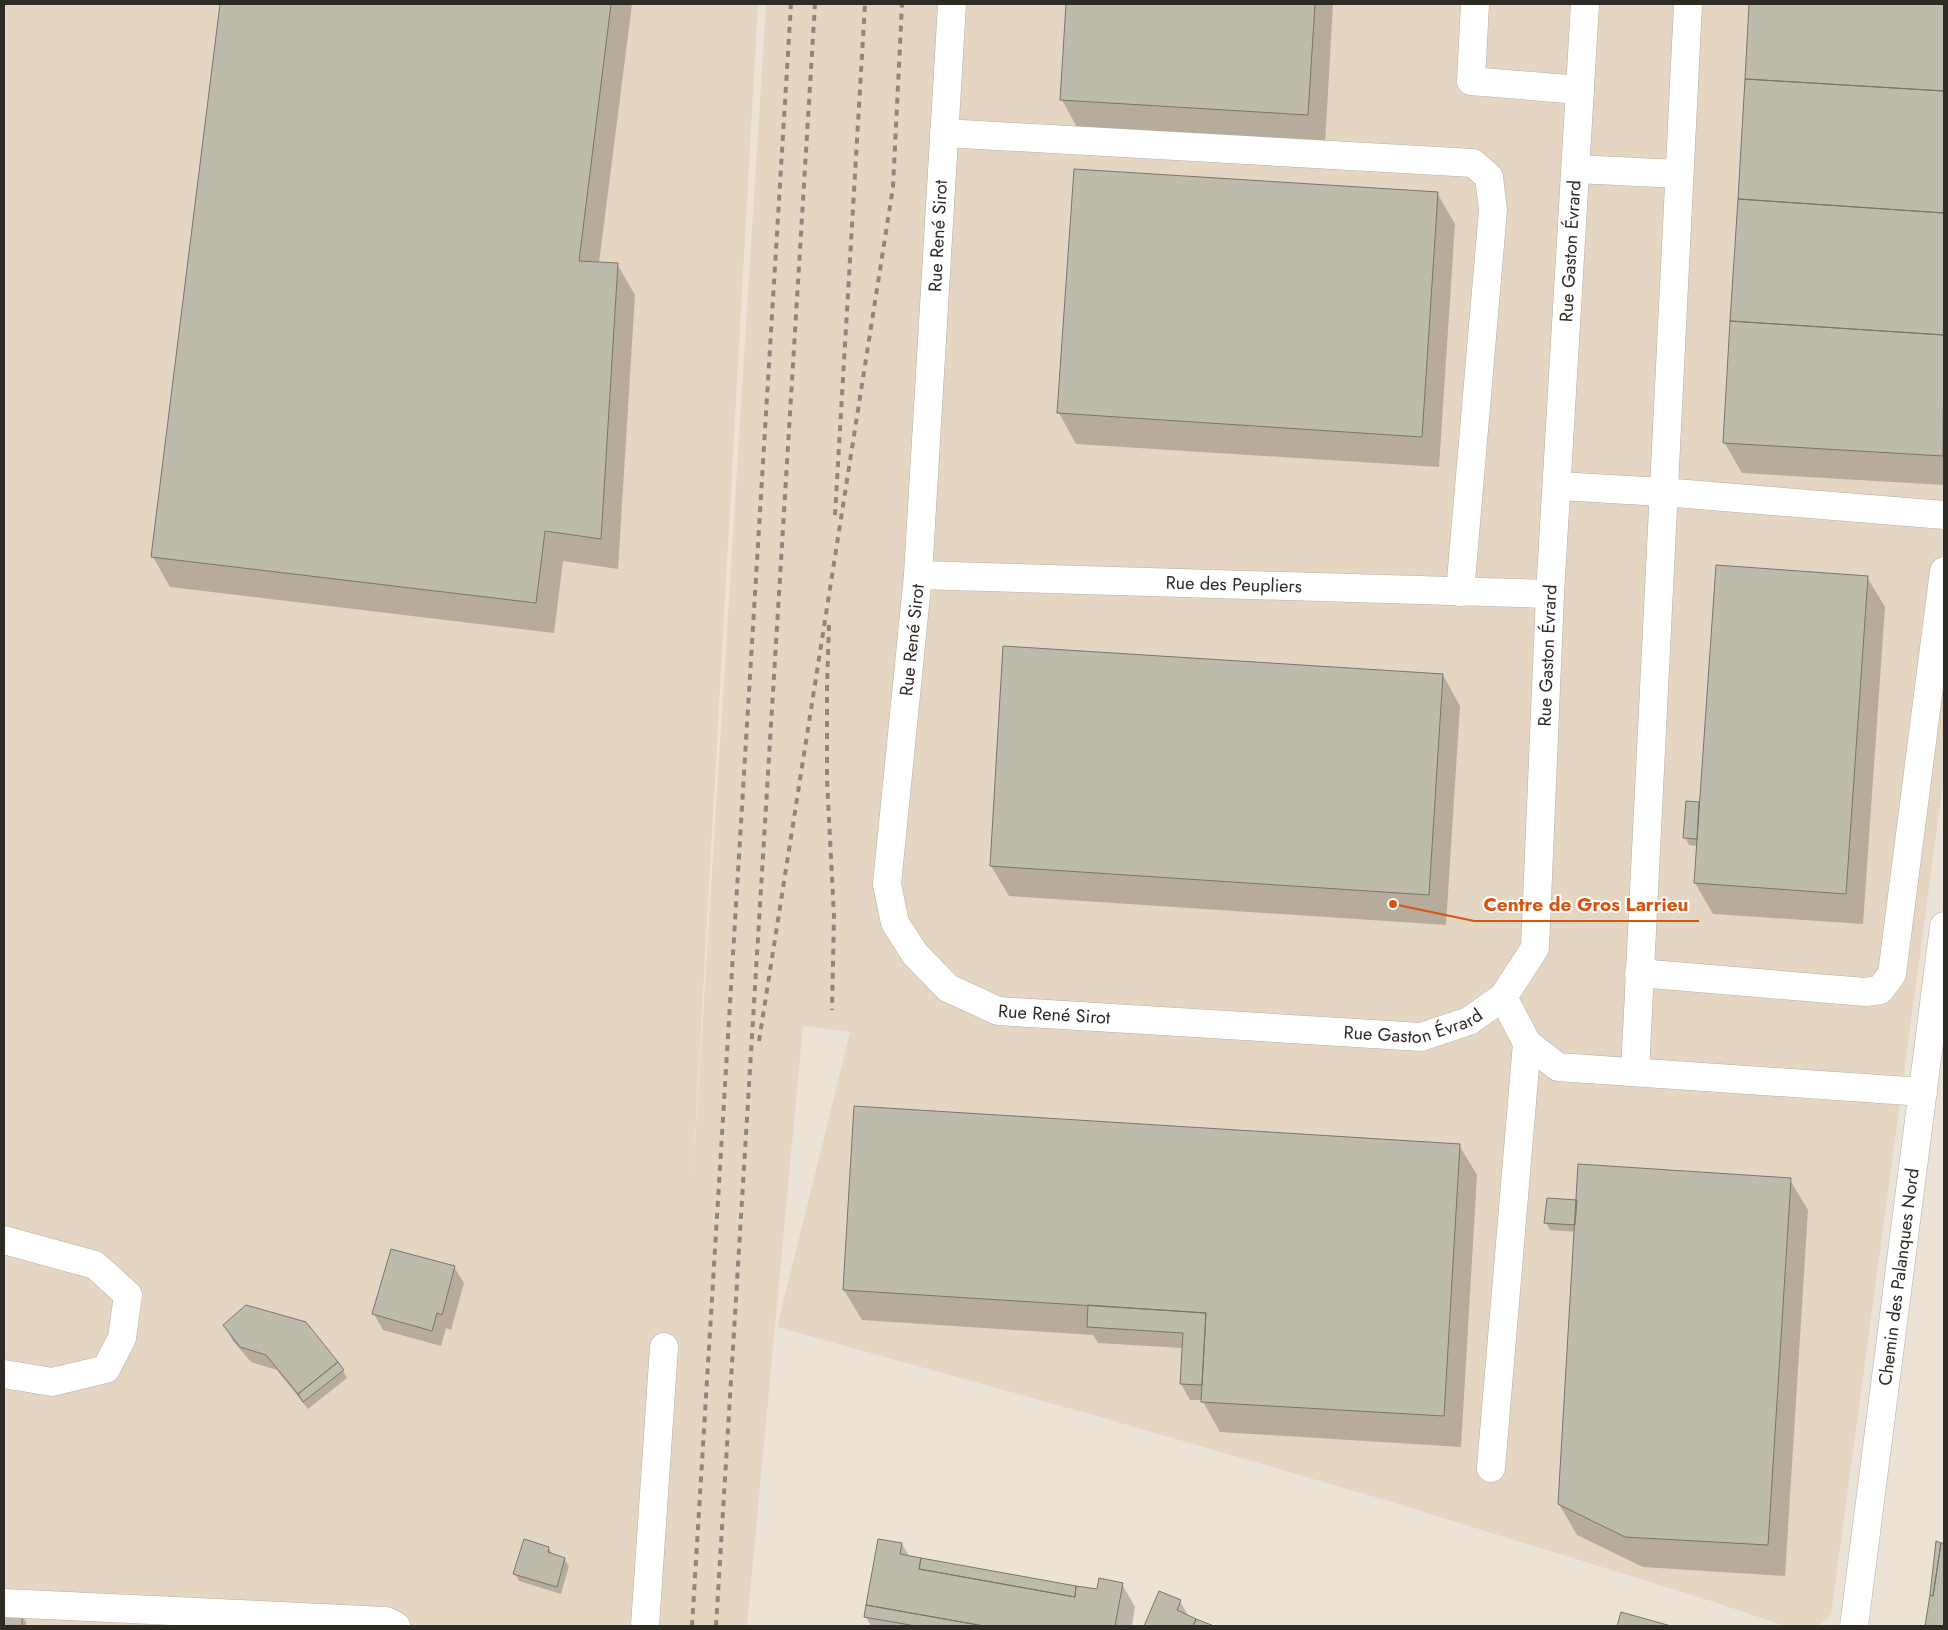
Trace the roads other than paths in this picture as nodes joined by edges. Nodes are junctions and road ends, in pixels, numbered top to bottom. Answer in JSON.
{"nodes":[{"id":1,"x":952,"y":4,"type":"edge"},
{"id":2,"x":1475,"y":4,"type":"edge"},
{"id":3,"x":1585,"y":4,"type":"edge"},
{"id":4,"x":1688,"y":4,"type":"edge"},
{"id":5,"x":1580,"y":90,"type":"junction"},
{"id":6,"x":944,"y":133,"type":"junction"},
{"id":7,"x":1576,"y":169,"type":"junction"},
{"id":8,"x":1679,"y":174,"type":"junction"},
{"id":9,"x":1558,"y":486,"type":"junction"},
{"id":10,"x":1662,"y":492,"type":"junction"},
{"id":11,"x":1944,"y":515,"type":"edge"},
{"id":12,"x":1944,"y":571,"type":"edge"},
{"id":13,"x":918,"y":575,"type":"junction"},
{"id":14,"x":1460,"y":592,"type":"junction"},
{"id":15,"x":1550,"y":594,"type":"junction"},
{"id":16,"x":1944,"y":926,"type":"edge"},
{"id":17,"x":1639,"y":973,"type":"junction"},
{"id":18,"x":1503,"y":997,"type":"junction"},
{"id":19,"x":1211,"y":1024,"type":"joint"},
{"id":20,"x":1528,"y":1043,"type":"junction"},
{"id":21,"x":1635,"y":1072,"type":"junction"},
{"id":22,"x":1923,"y":1092,"type":"junction"},
{"id":23,"x":4,"y":1240,"type":"edge"},
{"id":24,"x":664,"y":1348,"type":"dead end"},
{"id":25,"x":4,"y":1374,"type":"edge"},
{"id":26,"x":1491,"y":1468,"type":"dead end"},
{"id":27,"x":4,"y":1602,"type":"edge"},
{"id":28,"x":396,"y":1626,"type":"edge"},
{"id":29,"x":645,"y":1626,"type":"edge"},
{"id":30,"x":1854,"y":1626,"type":"edge"}],
"edges":[{"from":1,"to":6,"type":"street","name":"Rue René Sirot"},
{"from":2,"to":5,"type":"street"},
{"from":3,"to":5,"type":"street","name":"Rue Gaston Évrard"},
{"from":4,"to":8,"type":"street"},
{"from":5,"to":7,"type":"street","name":"Rue Gaston Évrard"},
{"from":6,"to":13,"type":"street","name":"Rue René Sirot"},
{"from":6,"to":14,"type":"street"},
{"from":7,"to":8,"type":"street"},
{"from":7,"to":9,"type":"street","name":"Rue Gaston Évrard"},
{"from":8,"to":10,"type":"street"},
{"from":9,"to":10,"type":"street"},
{"from":9,"to":15,"type":"street","name":"Rue Gaston Évrard"},
{"from":10,"to":11,"type":"street"},
{"from":10,"to":17,"type":"street"},
{"from":12,"to":17,"type":"street"},
{"from":13,"to":14,"type":"street","name":"Rue des Peupliers"},
{"from":13,"to":19,"type":"street","name":"Rue René Sirot"},
{"from":14,"to":15,"type":"street","name":"Rue des Peupliers"},
{"from":15,"to":18,"type":"street","name":"Rue Gaston Évrard"},
{"from":16,"to":22,"type":"street","name":"Chemin des Palanques Nord"},
{"from":17,"to":21,"type":"street"},
{"from":18,"to":19,"type":"street","name":"Rue Gaston Évrard"},
{"from":18,"to":20,"type":"street"},
{"from":20,"to":21,"type":"street"},
{"from":20,"to":26,"type":"street"},
{"from":21,"to":22,"type":"street"},
{"from":22,"to":30,"type":"street","name":"Chemin des Palanques Nord"},
{"from":23,"to":25,"type":"street"},
{"from":24,"to":29,"type":"street"},
{"from":27,"to":28,"type":"street"}]}
